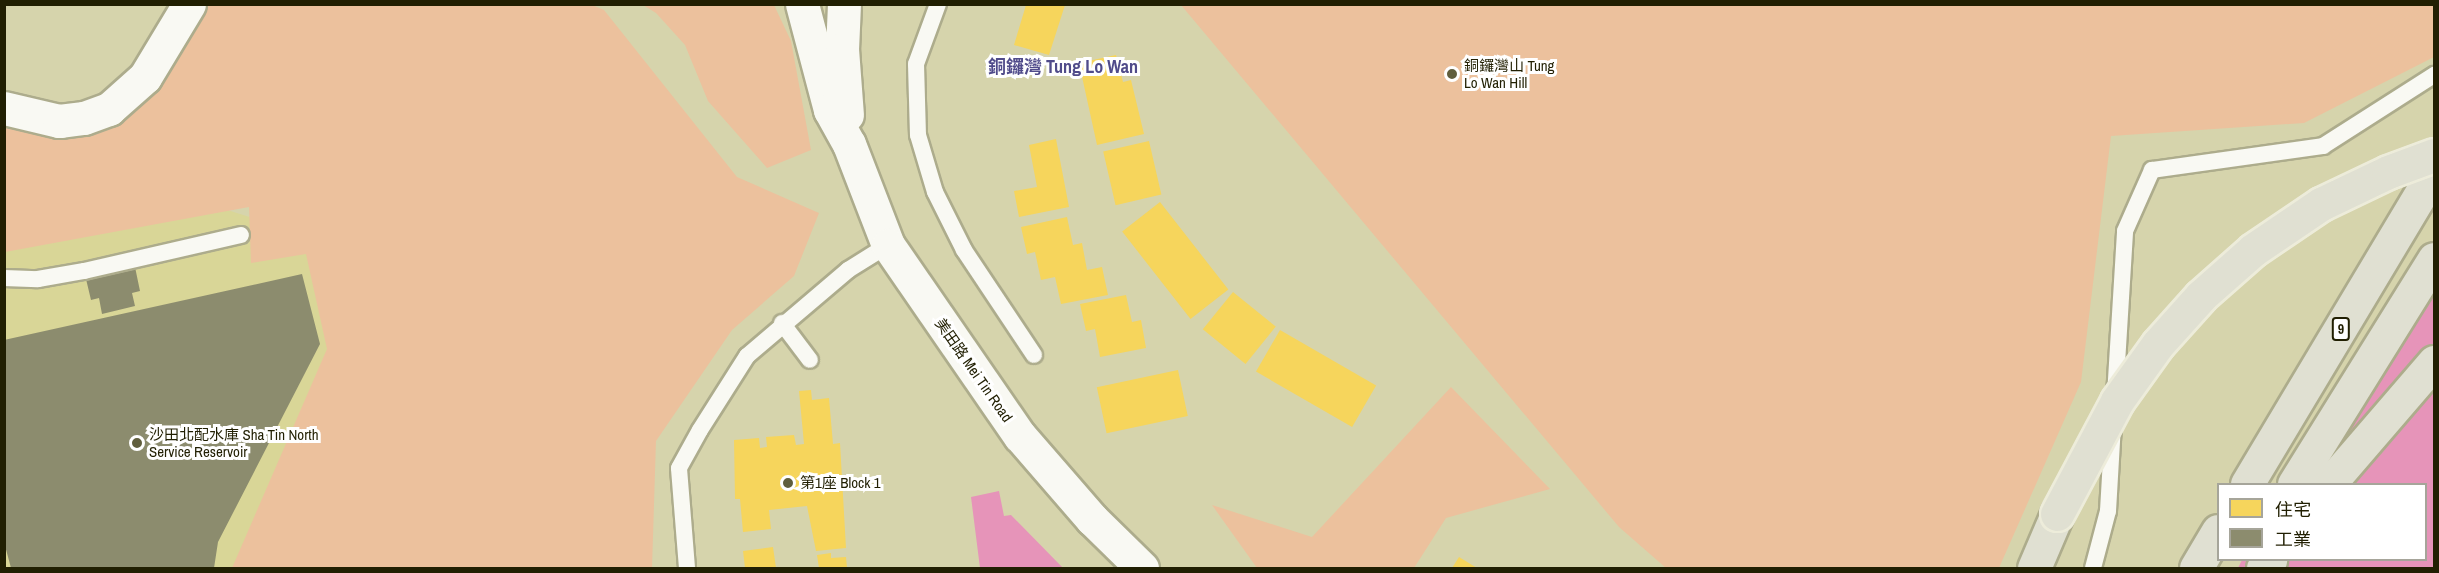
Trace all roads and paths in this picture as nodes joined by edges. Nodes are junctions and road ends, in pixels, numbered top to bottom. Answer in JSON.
{"nodes":[{"id":1,"x":189,"y":4,"type":"edge"},
{"id":2,"x":802,"y":4,"type":"edge"},
{"id":3,"x":844,"y":4,"type":"edge"},
{"id":4,"x":938,"y":4,"type":"edge"},
{"id":5,"x":2434,"y":75,"type":"edge"},
{"id":6,"x":4,"y":108,"type":"edge"},
{"id":7,"x":849,"y":144,"type":"junction"},
{"id":8,"x":2434,"y":155,"type":"edge"},
{"id":9,"x":2434,"y":172,"type":"edge"},
{"id":10,"x":241,"y":235,"type":"dead end"},
{"id":11,"x":888,"y":245,"type":"junction"},
{"id":12,"x":2434,"y":259,"type":"edge"},
{"id":13,"x":4,"y":278,"type":"edge"},
{"id":14,"x":782,"y":323,"type":"junction"},
{"id":15,"x":1034,"y":355,"type":"dead end"},
{"id":16,"x":810,"y":360,"type":"dead end"},
{"id":17,"x":2434,"y":362,"type":"edge"},
{"id":18,"x":2248,"y":483,"type":"edge"},
{"id":19,"x":2295,"y":483,"type":"edge"},
{"id":20,"x":2330,"y":483,"type":"edge"},
{"id":21,"x":2217,"y":533,"type":"edge"},
{"id":22,"x":687,"y":568,"type":"edge"},
{"id":23,"x":1142,"y":568,"type":"edge"},
{"id":24,"x":2034,"y":568,"type":"edge"},
{"id":25,"x":2092,"y":568,"type":"edge"},
{"id":26,"x":2196,"y":568,"type":"edge"}],
"edges":[{"from":1,"to":6,"type":"street"},
{"from":2,"to":7,"type":"street","name":"美田路 Mei Tin Road"},
{"from":3,"to":7,"type":"street","name":"美田路 Mei Tin Road"},
{"from":4,"to":15,"type":"lane"},
{"from":5,"to":25,"type":"lane"},
{"from":7,"to":11,"type":"street","name":"美田路 Mei Tin Road"},
{"from":8,"to":24,"type":"highway","bridge":true},
{"from":9,"to":18,"type":"highway","number":"9"},
{"from":10,"to":13,"type":"lane"},
{"from":11,"to":14,"type":"lane"},
{"from":11,"to":23,"type":"street","name":"美田路 Mei Tin Road"},
{"from":12,"to":19,"type":"highway"},
{"from":14,"to":16,"type":"lane"},
{"from":14,"to":22,"type":"lane"},
{"from":17,"to":20,"type":"highway"},
{"from":21,"to":26,"type":"highway"}]}
